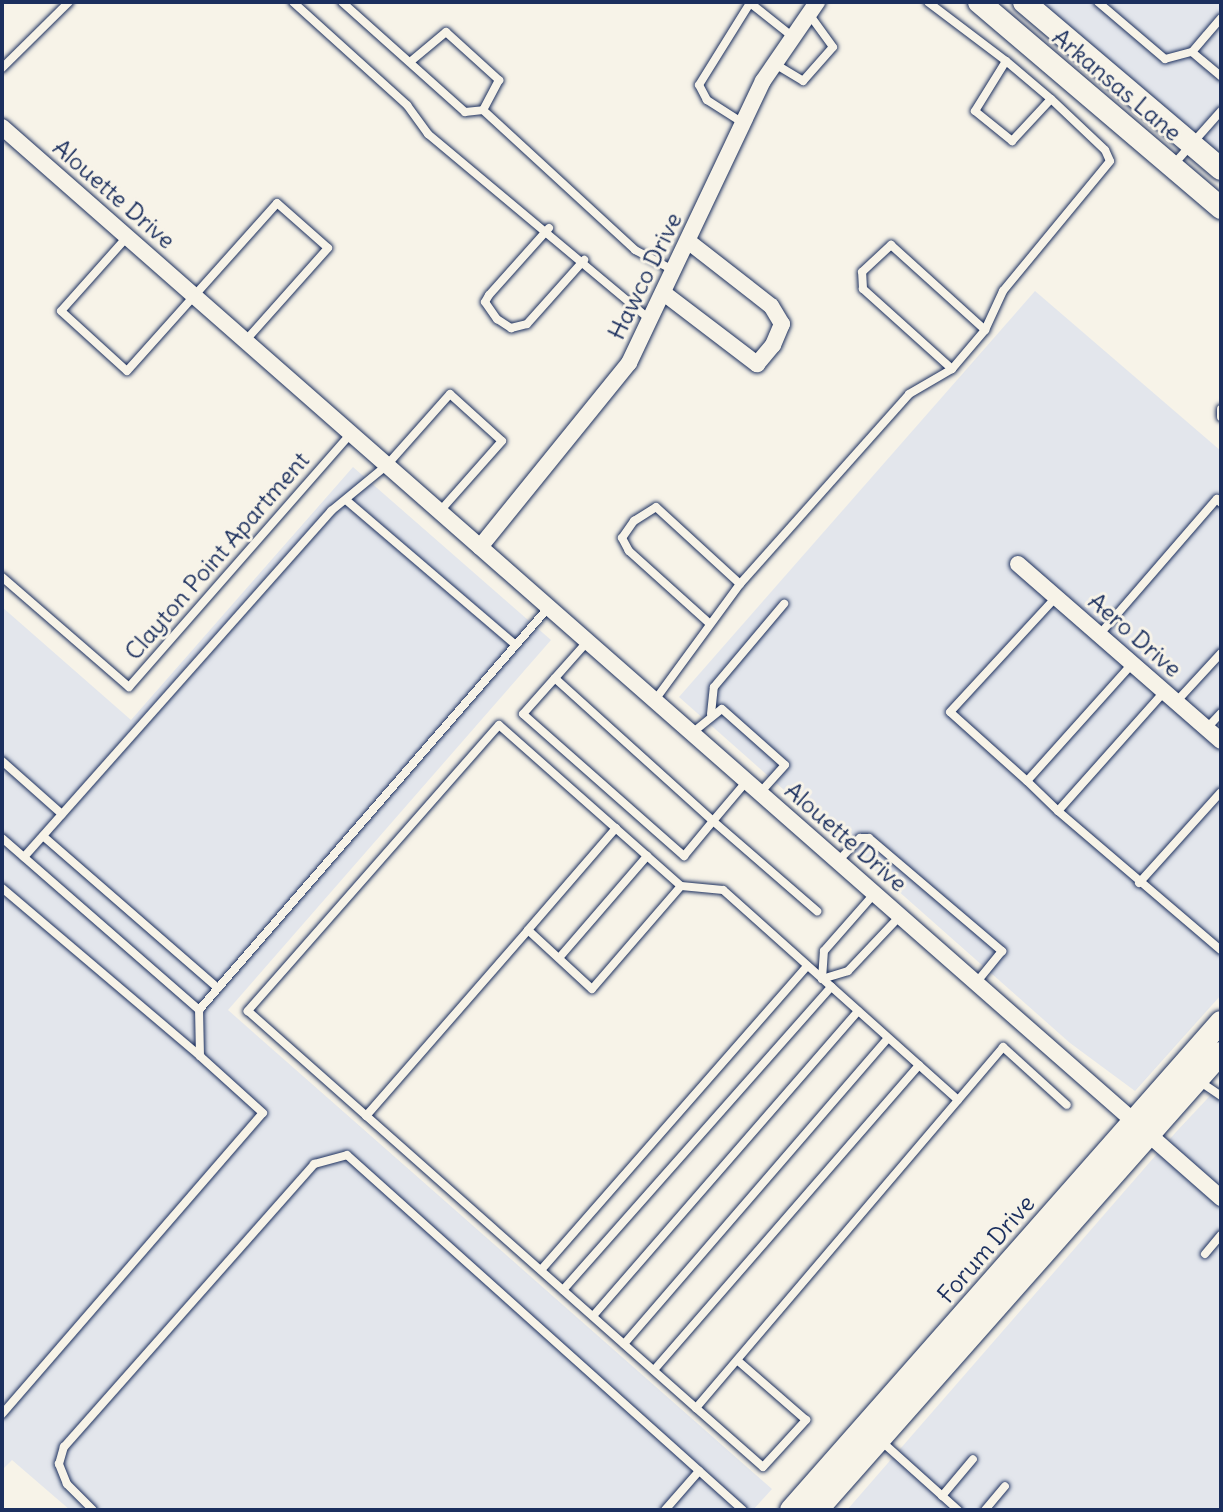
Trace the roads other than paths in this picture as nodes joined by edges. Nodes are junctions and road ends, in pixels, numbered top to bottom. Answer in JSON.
{"nodes":[{"id":1,"x":69,"y":2,"type":"edge"},
{"id":2,"x":293,"y":2,"type":"edge"},
{"id":3,"x":342,"y":2,"type":"edge"},
{"id":4,"x":749,"y":2,"type":"edge"},
{"id":5,"x":928,"y":2,"type":"edge"},
{"id":6,"x":979,"y":2,"type":"edge"},
{"id":7,"x":1098,"y":2,"type":"edge"},
{"id":8,"x":1028,"y":3,"type":"edge"},
{"id":9,"x":809,"y":7,"type":"edge"},
{"id":10,"x":1221,"y":18,"type":"edge"},
{"id":11,"x":793,"y":37,"type":"junction"},
{"id":12,"x":1192,"y":52,"type":"junction"},
{"id":13,"x":1006,"y":61,"type":"junction"},
{"id":14,"x":410,"y":62,"type":"junction"},
{"id":15,"x":775,"y":64,"type":"junction"},
{"id":16,"x":2,"y":68,"type":"edge"},
{"id":17,"x":1221,"y":76,"type":"edge"},
{"id":18,"x":1051,"y":99,"type":"junction"},
{"id":19,"x":483,"y":110,"type":"junction"},
{"id":20,"x":1221,"y":111,"type":"edge"},
{"id":21,"x":744,"y":123,"type":"junction"},
{"id":22,"x":2,"y":127,"type":"edge"},
{"id":23,"x":1193,"y":143,"type":"junction"},
{"id":24,"x":1172,"y":166,"type":"junction"},
{"id":25,"x":1221,"y":169,"type":"edge"},
{"id":26,"x":1221,"y":208,"type":"edge"},
{"id":27,"x":549,"y":228,"type":"junction"},
{"id":28,"x":127,"y":237,"type":"junction"},
{"id":29,"x":689,"y":242,"type":"junction"},
{"id":30,"x":584,"y":260,"type":"junction"},
{"id":31,"x":675,"y":271,"type":"junction"},
{"id":32,"x":665,"y":294,"type":"junction"},
{"id":33,"x":195,"y":296,"type":"junction"},
{"id":34,"x":653,"y":323,"type":"junction"},
{"id":35,"x":985,"y":330,"type":"junction"},
{"id":36,"x":245,"y":341,"type":"junction"},
{"id":37,"x":952,"y":369,"type":"junction"},
{"id":38,"x":1221,"y":409,"type":"edge"},
{"id":39,"x":1221,"y":417,"type":"edge"},
{"id":40,"x":351,"y":433,"type":"junction"},
{"id":41,"x":387,"y":465,"type":"junction"},
{"id":42,"x":346,"y":500,"type":"junction"},
{"id":43,"x":1221,"y":503,"type":"edge"},
{"id":44,"x":440,"y":511,"type":"junction"},
{"id":45,"x":480,"y":547,"type":"junction"},
{"id":46,"x":1018,"y":564,"type":"dead end"},
{"id":47,"x":2,"y":577,"type":"edge"},
{"id":48,"x":740,"y":584,"type":"junction"},
{"id":49,"x":1056,"y":597,"type":"junction"},
{"id":50,"x":784,"y":604,"type":"dead end"},
{"id":51,"x":549,"y":607,"type":"junction"},
{"id":52,"x":709,"y":623,"type":"junction"},
{"id":53,"x":1099,"y":635,"type":"junction"},
{"id":54,"x":587,"y":641,"type":"junction"},
{"id":55,"x":516,"y":645,"type":"junction"},
{"id":56,"x":1221,"y":653,"type":"edge"},
{"id":57,"x":1132,"y":664,"type":"junction"},
{"id":58,"x":555,"y":678,"type":"junction"},
{"id":59,"x":1170,"y":697,"type":"junction"},
{"id":60,"x":655,"y":700,"type":"junction"},
{"id":61,"x":1221,"y":713,"type":"edge"},
{"id":62,"x":711,"y":714,"type":"junction"},
{"id":63,"x":1207,"y":728,"type":"junction"},
{"id":64,"x":692,"y":733,"type":"junction"},
{"id":65,"x":1221,"y":741,"type":"edge"},
{"id":66,"x":3,"y":765,"type":"edge"},
{"id":67,"x":1027,"y":781,"type":"junction"},
{"id":68,"x":753,"y":787,"type":"junction"},
{"id":69,"x":1221,"y":792,"type":"edge"},
{"id":70,"x":1058,"y":811,"type":"junction"},
{"id":71,"x":62,"y":814,"type":"junction"},
{"id":72,"x":713,"y":821,"type":"junction"},
{"id":73,"x":616,"y":828,"type":"junction"},
{"id":74,"x":43,"y":836,"type":"junction"},
{"id":75,"x":2,"y":838,"type":"edge"},
{"id":76,"x":647,"y":856,"type":"junction"},
{"id":77,"x":24,"y":857,"type":"junction"},
{"id":78,"x":838,"y":861,"type":"junction"},
{"id":79,"x":1139,"y":883,"type":"junction"},
{"id":80,"x":681,"y":886,"type":"junction"},
{"id":81,"x":2,"y":888,"type":"edge"},
{"id":82,"x":875,"y":894,"type":"junction"},
{"id":83,"x":817,"y":911,"type":"dead end"},
{"id":84,"x":900,"y":916,"type":"junction"},
{"id":85,"x":528,"y":930,"type":"junction"},
{"id":86,"x":1221,"y":950,"type":"edge"},
{"id":87,"x":559,"y":958,"type":"junction"},
{"id":88,"x":807,"y":966,"type":"junction"},
{"id":89,"x":822,"y":979,"type":"junction"},
{"id":90,"x":976,"y":983,"type":"junction"},
{"id":91,"x":831,"y":987,"type":"junction"},
{"id":92,"x":218,"y":988,"type":"junction"},
{"id":93,"x":199,"y":1010,"type":"junction"},
{"id":94,"x":858,"y":1011,"type":"junction"},
{"id":95,"x":1221,"y":1022,"type":"edge"},
{"id":96,"x":888,"y":1038,"type":"junction"},
{"id":97,"x":1221,"y":1053,"type":"edge"},
{"id":98,"x":200,"y":1056,"type":"junction"},
{"id":99,"x":919,"y":1065,"type":"junction"},
{"id":100,"x":1195,"y":1078,"type":"junction"},
{"id":101,"x":1221,"y":1096,"type":"edge"},
{"id":102,"x":958,"y":1100,"type":"junction"},
{"id":103,"x":1067,"y":1105,"type":"dead end"},
{"id":104,"x":366,"y":1116,"type":"junction"},
{"id":105,"x":1140,"y":1126,"type":"junction"},
{"id":106,"x":1221,"y":1198,"type":"edge"},
{"id":107,"x":1221,"y":1235,"type":"edge"},
{"id":108,"x":1205,"y":1254,"type":"dead end"},
{"id":109,"x":541,"y":1270,"type":"junction"},
{"id":110,"x":563,"y":1290,"type":"junction"},
{"id":111,"x":593,"y":1316,"type":"junction"},
{"id":112,"x":624,"y":1344,"type":"junction"},
{"id":113,"x":737,"y":1360,"type":"junction"},
{"id":114,"x":654,"y":1370,"type":"junction"},
{"id":115,"x":696,"y":1408,"type":"junction"},
{"id":116,"x":2,"y":1414,"type":"edge"},
{"id":117,"x":872,"y":1432,"type":"junction"},
{"id":118,"x":973,"y":1459,"type":"dead end"},
{"id":119,"x":699,"y":1471,"type":"junction"},
{"id":120,"x":1005,"y":1486,"type":"dead end"},
{"id":121,"x":942,"y":1496,"type":"junction"},
{"id":122,"x":93,"y":1510,"type":"edge"},
{"id":123,"x":665,"y":1510,"type":"edge"},
{"id":124,"x":743,"y":1510,"type":"edge"},
{"id":125,"x":791,"y":1510,"type":"edge"},
{"id":126,"x":817,"y":1510,"type":"edge"},
{"id":127,"x":958,"y":1510,"type":"edge"},
{"id":128,"x":985,"y":1510,"type":"edge"}],
"edges":[{"from":1,"to":16,"type":"lane"},
{"from":2,"to":27,"type":"lane"},
{"from":3,"to":14,"type":"lane"},
{"from":4,"to":11,"type":"lane"},
{"from":4,"to":21,"type":"lane"},
{"from":5,"to":13,"type":"lane"},
{"from":6,"to":24,"type":"street","name":"Arkansas Lane"},
{"from":7,"to":12,"type":"lane"},
{"from":8,"to":23,"type":"street","name":"Arkansas Lane"},
{"from":9,"to":11,"type":"street","name":"Hawco Drive"},
{"from":9,"to":15,"type":"lane"},
{"from":10,"to":12,"type":"lane"},
{"from":11,"to":15,"type":"street","name":"Hawco Drive"},
{"from":12,"to":17,"type":"lane"},
{"from":13,"to":18,"type":"lane"},
{"from":13,"to":18,"type":"lane"},
{"from":14,"to":19,"type":"lane"},
{"from":14,"to":19,"type":"lane"},
{"from":15,"to":21,"type":"street","name":"Hawco Drive"},
{"from":18,"to":35,"type":"lane"},
{"from":19,"to":31,"type":"lane"},
{"from":20,"to":23,"type":"lane"},
{"from":21,"to":29,"type":"street","name":"Hawco Drive"},
{"from":22,"to":28,"type":"street","name":"Alouette Drive"},
{"from":23,"to":24,"type":"lane"},
{"from":23,"to":25,"type":"street","name":"Arkansas Lane"},
{"from":24,"to":26,"type":"street","name":"Arkansas Lane"},
{"from":27,"to":30,"type":"lane"},
{"from":27,"to":30,"type":"lane"},
{"from":28,"to":33,"type":"street","name":"Alouette Drive"},
{"from":28,"to":33,"type":"lane"},
{"from":29,"to":31,"type":"street","name":"Hawco Drive"},
{"from":29,"to":32,"type":"street"},
{"from":30,"to":34,"type":"lane"},
{"from":31,"to":32,"type":"street","name":"Hawco Drive"},
{"from":32,"to":34,"type":"street","name":"Hawco Drive"},
{"from":33,"to":36,"type":"street","name":"Alouette Drive"},
{"from":33,"to":36,"type":"lane"},
{"from":34,"to":45,"type":"street","name":"Hawco Drive"},
{"from":35,"to":37,"type":"lane"},
{"from":35,"to":37,"type":"lane"},
{"from":36,"to":40,"type":"street","name":"Alouette Drive"},
{"from":37,"to":48,"type":"lane"},
{"from":38,"to":39,"type":"lane"},
{"from":40,"to":41,"type":"street","name":"Alouette Drive"},
{"from":40,"to":47,"type":"lane","name":"Clayton Point Apartment"},
{"from":41,"to":42,"type":"lane"},
{"from":41,"to":44,"type":"street","name":"Alouette Drive"},
{"from":41,"to":44,"type":"lane"},
{"from":42,"to":55,"type":"lane"},
{"from":42,"to":71,"type":"lane"},
{"from":43,"to":53,"type":"lane"},
{"from":44,"to":45,"type":"street","name":"Alouette Drive"},
{"from":45,"to":51,"type":"street","name":"Alouette Drive"},
{"from":46,"to":49,"type":"street","name":"Aero Drive"},
{"from":48,"to":52,"type":"lane"},
{"from":48,"to":52,"type":"lane"},
{"from":49,"to":53,"type":"street","name":"Aero Drive"},
{"from":49,"to":67,"type":"lane"},
{"from":50,"to":62,"type":"lane"},
{"from":51,"to":54,"type":"street","name":"Alouette Drive"},
{"from":51,"to":55,"type":"lane"},
{"from":52,"to":60,"type":"lane"},
{"from":53,"to":57,"type":"street","name":"Aero Drive"},
{"from":54,"to":58,"type":"lane"},
{"from":54,"to":60,"type":"street","name":"Alouette Drive"},
{"from":55,"to":92,"type":"lane"},
{"from":56,"to":59,"type":"lane"},
{"from":57,"to":59,"type":"street","name":"Aero Drive"},
{"from":57,"to":67,"type":"lane"},
{"from":58,"to":72,"type":"lane"},
{"from":58,"to":72,"type":"lane"},
{"from":59,"to":63,"type":"street","name":"Aero Drive"},
{"from":59,"to":70,"type":"lane"},
{"from":60,"to":64,"type":"street","name":"Alouette Drive"},
{"from":61,"to":63,"type":"lane"},
{"from":62,"to":64,"type":"lane"},
{"from":62,"to":68,"type":"lane"},
{"from":63,"to":65,"type":"street","name":"Aero Drive"},
{"from":64,"to":68,"type":"street","name":"Alouette Drive"},
{"from":66,"to":71,"type":"lane"},
{"from":67,"to":70,"type":"lane"},
{"from":68,"to":72,"type":"lane"},
{"from":68,"to":78,"type":"street","name":"Alouette Drive"},
{"from":69,"to":79,"type":"lane"},
{"from":70,"to":79,"type":"lane"},
{"from":71,"to":74,"type":"lane"},
{"from":72,"to":83,"type":"lane"},
{"from":73,"to":76,"type":"lane"},
{"from":73,"to":85,"type":"lane"},
{"from":73,"to":104,"type":"lane"},
{"from":74,"to":77,"type":"lane"},
{"from":74,"to":92,"type":"lane"},
{"from":75,"to":77,"type":"lane"},
{"from":76,"to":80,"type":"lane"},
{"from":76,"to":87,"type":"lane"},
{"from":77,"to":93,"type":"lane"},
{"from":78,"to":82,"type":"street","name":"Alouette Drive"},
{"from":78,"to":90,"type":"lane"},
{"from":79,"to":86,"type":"lane"},
{"from":80,"to":87,"type":"lane"},
{"from":80,"to":88,"type":"lane"},
{"from":81,"to":98,"type":"lane"},
{"from":82,"to":84,"type":"street","name":"Alouette Drive"},
{"from":82,"to":89,"type":"lane"},
{"from":84,"to":89,"type":"lane"},
{"from":84,"to":90,"type":"street","name":"Alouette Drive"},
{"from":85,"to":87,"type":"lane"},
{"from":85,"to":104,"type":"lane"},
{"from":88,"to":89,"type":"lane"},
{"from":88,"to":109,"type":"lane"},
{"from":89,"to":91,"type":"lane"},
{"from":90,"to":105,"type":"street","name":"Alouette Drive"},
{"from":91,"to":94,"type":"lane"},
{"from":91,"to":110,"type":"lane"},
{"from":92,"to":93,"type":"lane"},
{"from":93,"to":98,"type":"lane"},
{"from":94,"to":96,"type":"lane"},
{"from":94,"to":111,"type":"lane"},
{"from":95,"to":105,"type":"street","name":"Forum Drive"},
{"from":96,"to":99,"type":"lane"},
{"from":96,"to":112,"type":"lane"},
{"from":97,"to":100,"type":"street","name":"Forum Drive"},
{"from":98,"to":116,"type":"lane"},
{"from":99,"to":102,"type":"lane"},
{"from":99,"to":114,"type":"lane"},
{"from":100,"to":101,"type":"lane"},
{"from":100,"to":105,"type":"street","name":"Forum Drive"},
{"from":102,"to":103,"type":"lane"},
{"from":102,"to":113,"type":"lane"},
{"from":104,"to":109,"type":"lane"},
{"from":105,"to":106,"type":"street","name":"Alouette Drive"},
{"from":105,"to":117,"type":"street","name":"Forum Drive"},
{"from":107,"to":108,"type":"lane"},
{"from":109,"to":110,"type":"lane"},
{"from":110,"to":111,"type":"lane"},
{"from":111,"to":112,"type":"lane"},
{"from":112,"to":114,"type":"lane"},
{"from":113,"to":115,"type":"lane"},
{"from":113,"to":115,"type":"lane"},
{"from":114,"to":115,"type":"lane"},
{"from":117,"to":121,"type":"lane"},
{"from":117,"to":125,"type":"street","name":"Forum Drive"},
{"from":117,"to":126,"type":"street","name":"Forum Drive"},
{"from":118,"to":121,"type":"lane"},
{"from":119,"to":122,"type":"lane"},
{"from":119,"to":123,"type":"lane"},
{"from":119,"to":124,"type":"lane"},
{"from":120,"to":128,"type":"lane"},
{"from":121,"to":127,"type":"lane"}]}
